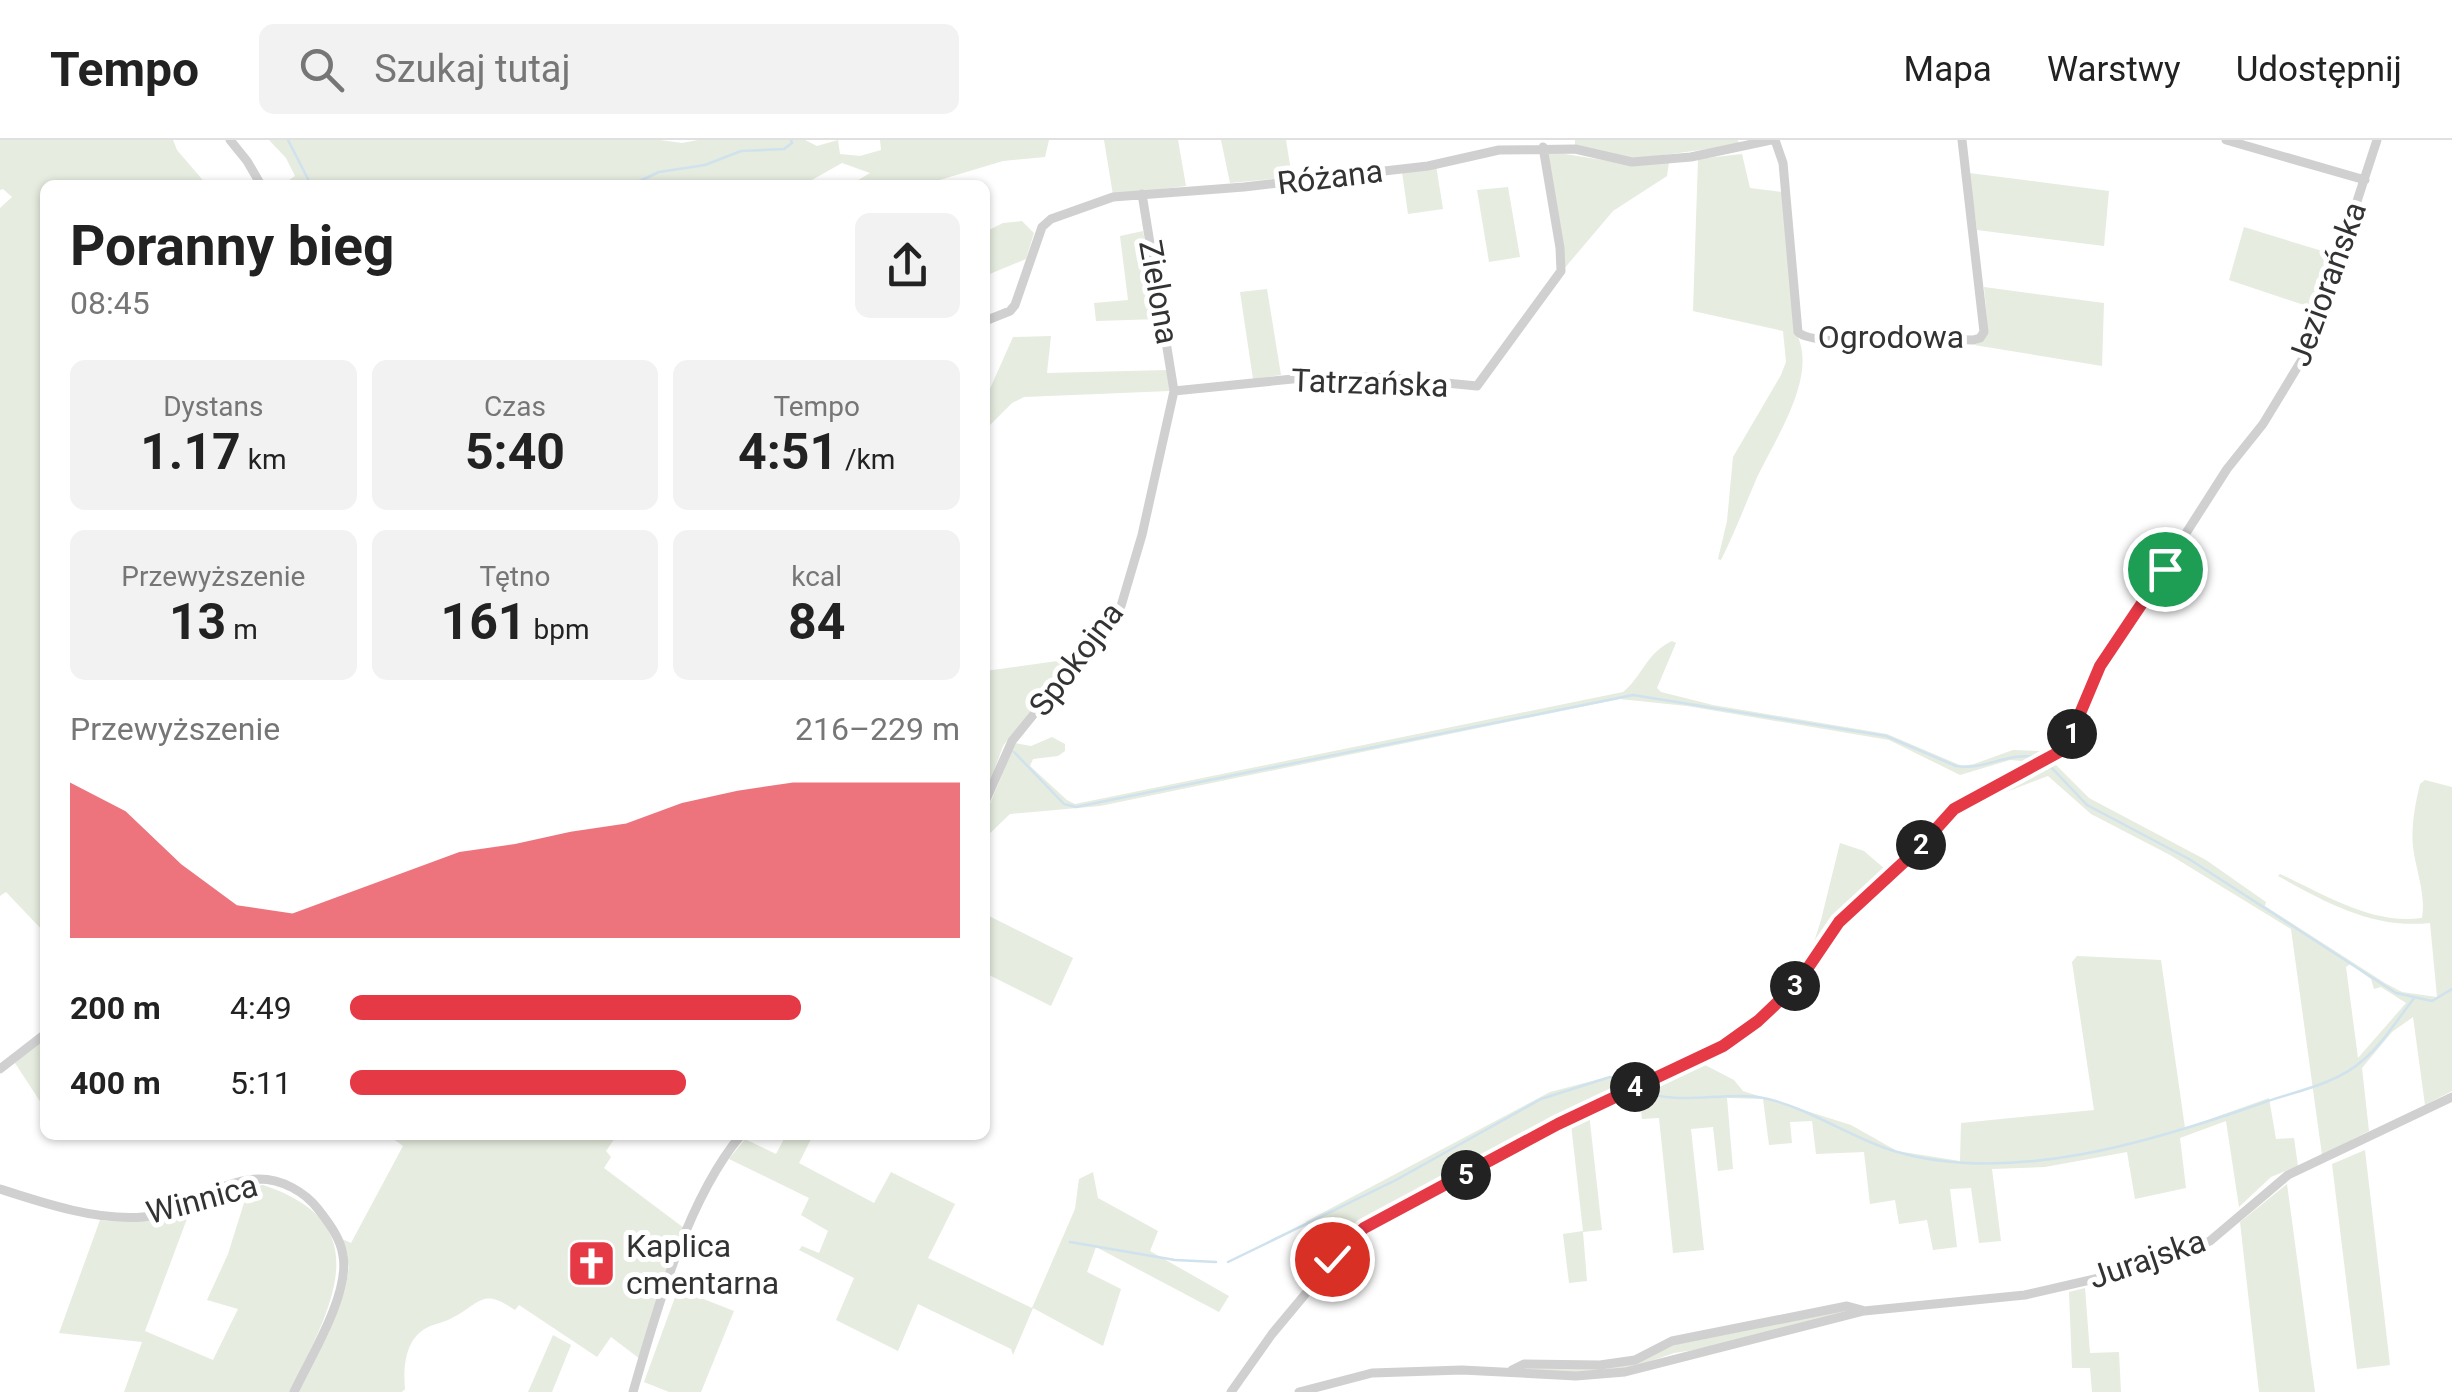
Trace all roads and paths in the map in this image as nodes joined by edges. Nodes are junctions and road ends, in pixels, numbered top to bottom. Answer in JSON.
{"nodes":[{"id":1,"x":230,"y":140,"type":"edge"},
{"id":2,"x":1773,"y":140,"type":"edge"},
{"id":3,"x":1962,"y":140,"type":"edge"},
{"id":4,"x":2226,"y":140,"type":"edge"},
{"id":5,"x":2377,"y":140,"type":"edge"},
{"id":6,"x":1543,"y":147,"type":"junction"},
{"id":7,"x":258,"y":180,"type":"edge"},
{"id":8,"x":2365,"y":180,"type":"junction"},
{"id":9,"x":1142,"y":194,"type":"junction"},
{"id":10,"x":990,"y":320,"type":"edge"},
{"id":11,"x":1174,"y":391,"type":"junction"},
{"id":12,"x":990,"y":791,"type":"edge"},
{"id":13,"x":40,"y":1038,"type":"edge"},
{"id":14,"x":0,"y":1069,"type":"edge"},
{"id":15,"x":2452,"y":1096,"type":"edge"},
{"id":16,"x":737,"y":1140,"type":"edge"},
{"id":17,"x":0,"y":1189,"type":"edge"},
{"id":18,"x":1864,"y":1311,"type":"junction"},
{"id":19,"x":1510,"y":1372,"type":"junction"},
{"id":20,"x":294,"y":1392,"type":"edge"},
{"id":21,"x":634,"y":1392,"type":"edge"},
{"id":22,"x":1231,"y":1392,"type":"edge"},
{"id":23,"x":1299,"y":1392,"type":"edge"}],
"edges":[{"from":1,"to":7,"type":"street"},
{"from":2,"to":3,"type":"street","name":"Ogrodowa"},
{"from":2,"to":6,"type":"street","name":"Różana"},
{"from":4,"to":8,"type":"street"},
{"from":5,"to":8,"type":"street","name":"Jeziorańska"},
{"from":6,"to":9,"type":"street","name":"Różana"},
{"from":6,"to":11,"type":"street","name":"Tatrzańska"},
{"from":8,"to":22,"type":"street","name":"Jeziorańska"},
{"from":9,"to":10,"type":"street","name":"Różana"},
{"from":9,"to":11,"type":"street","name":"Zielona"},
{"from":11,"to":12,"type":"street","name":"Spokojna"},
{"from":13,"to":14,"type":"street"},
{"from":15,"to":18,"type":"street","name":"Jurajska"},
{"from":16,"to":21,"type":"street"},
{"from":17,"to":20,"type":"street","name":"Winnica"},
{"from":18,"to":19,"type":"street","name":"Jurajska"},
{"from":18,"to":19,"type":"street","name":"Jurajska"},
{"from":19,"to":23,"type":"street","name":"Jurajska"}]}
